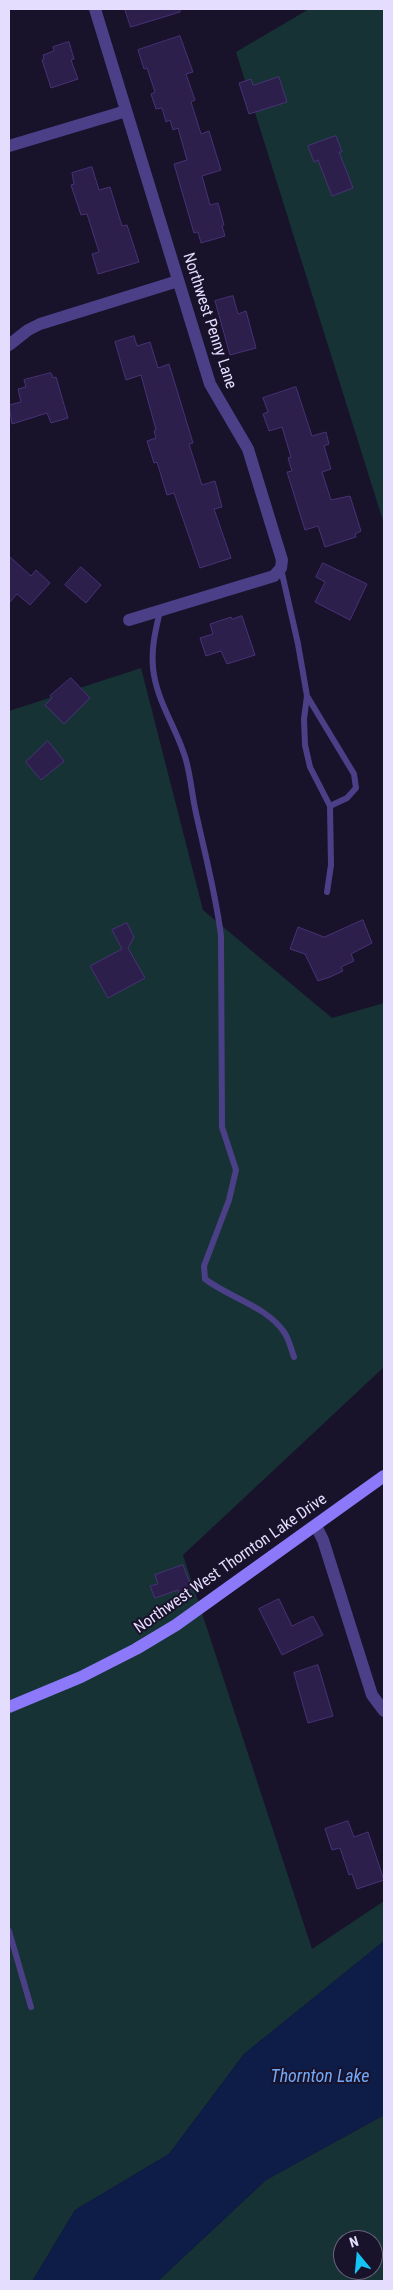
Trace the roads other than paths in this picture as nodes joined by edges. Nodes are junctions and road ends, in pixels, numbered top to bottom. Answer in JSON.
{"nodes":[{"id":1,"x":95,"y":9,"type":"edge"},
{"id":2,"x":126,"y":111,"type":"junction"},
{"id":3,"x":9,"y":146,"type":"edge"},
{"id":4,"x":178,"y":281,"type":"junction"},
{"id":5,"x":9,"y":344,"type":"edge"},
{"id":6,"x":281,"y":568,"type":"junction"},
{"id":7,"x":160,"y":611,"type":"junction"},
{"id":8,"x":129,"y":620,"type":"dead end"},
{"id":9,"x":307,"y":696,"type":"junction"},
{"id":10,"x":330,"y":806,"type":"junction"},
{"id":11,"x":327,"y":892,"type":"dead end"},
{"id":12,"x":294,"y":1357,"type":"dead end"},
{"id":13,"x":384,"y":1476,"type":"edge"},
{"id":14,"x":316,"y":1526,"type":"junction"},
{"id":15,"x":9,"y":1707,"type":"edge"},
{"id":16,"x":384,"y":1711,"type":"edge"},
{"id":17,"x":9,"y":1931,"type":"edge"},
{"id":18,"x":31,"y":2007,"type":"dead end"}],
"edges":[{"from":1,"to":2,"type":"street","name":"Northwest Penny Lane"},
{"from":2,"to":3,"type":"street"},
{"from":2,"to":4,"type":"street","name":"Northwest Penny Lane"},
{"from":4,"to":5,"type":"street"},
{"from":4,"to":6,"type":"street","name":"Northwest Penny Lane"},
{"from":6,"to":7,"type":"street"},
{"from":6,"to":9,"type":"lane"},
{"from":7,"to":8,"type":"street"},
{"from":7,"to":12,"type":"lane"},
{"from":9,"to":10,"type":"lane"},
{"from":9,"to":10,"type":"lane"},
{"from":10,"to":11,"type":"lane"},
{"from":13,"to":14,"type":"street","name":"Northwest West Thornton Lake Drive"},
{"from":14,"to":15,"type":"street","name":"Northwest West Thornton Lake Drive"},
{"from":14,"to":16,"type":"street"},
{"from":17,"to":18,"type":"lane"}]}
